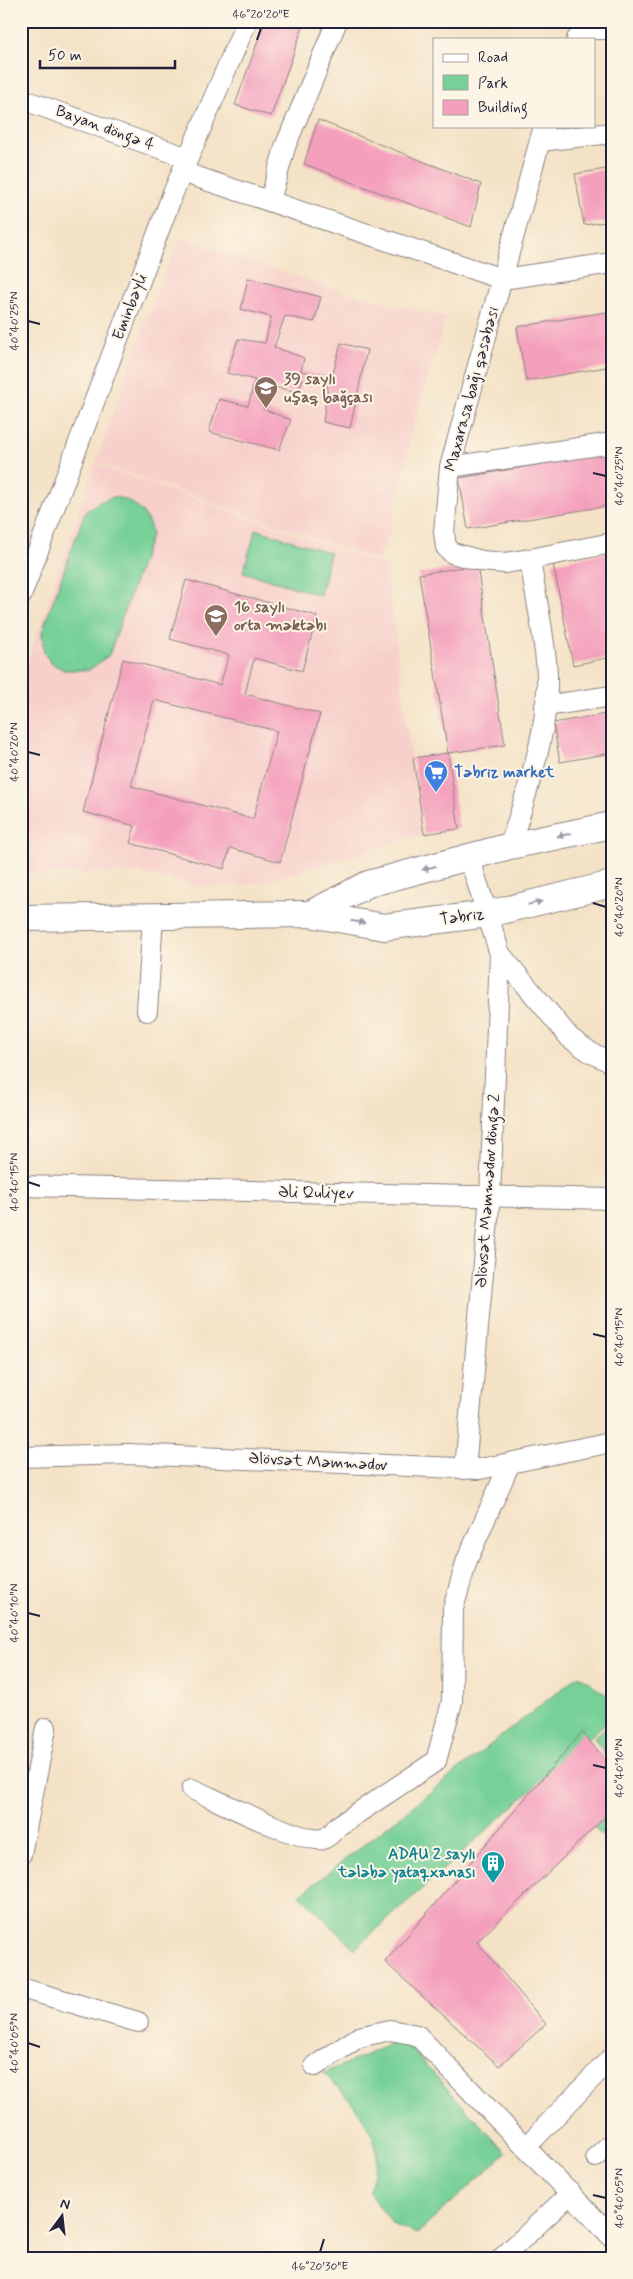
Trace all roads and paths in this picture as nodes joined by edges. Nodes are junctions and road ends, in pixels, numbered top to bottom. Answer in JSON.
{"nodes":[{"id":1,"x":247,"y":21,"type":"edge"},
{"id":2,"x":337,"y":21,"type":"edge"},
{"id":3,"x":584,"y":30,"type":"edge"},
{"id":4,"x":612,"y":30,"type":"edge"},
{"id":5,"x":21,"y":99,"type":"edge"},
{"id":6,"x":612,"y":133,"type":"edge"},
{"id":7,"x":542,"y":134,"type":"edge"},
{"id":8,"x":185,"y":165,"type":"junction"},
{"id":9,"x":270,"y":201,"type":"junction"},
{"id":10,"x":612,"y":263,"type":"edge"},
{"id":11,"x":502,"y":279,"type":"junction"},
{"id":12,"x":612,"y":443,"type":"edge"},
{"id":13,"x":450,"y":467,"type":"junction"},
{"id":14,"x":612,"y":543,"type":"edge"},
{"id":15,"x":530,"y":559,"type":"junction"},
{"id":16,"x":21,"y":596,"type":"edge"},
{"id":17,"x":612,"y":696,"type":"edge"},
{"id":18,"x":545,"y":706,"type":"junction"},
{"id":19,"x":612,"y":825,"type":"edge"},
{"id":20,"x":510,"y":846,"type":"junction"},
{"id":21,"x":469,"y":857,"type":"junction"},
{"id":22,"x":612,"y":884,"type":"edge"},
{"id":23,"x":310,"y":914,"type":"junction"},
{"id":24,"x":488,"y":914,"type":"junction"},
{"id":25,"x":153,"y":916,"type":"junction"},
{"id":26,"x":21,"y":918,"type":"edge"},
{"id":27,"x":500,"y":954,"type":"junction"},
{"id":28,"x":147,"y":1011,"type":"dead end"},
{"id":29,"x":612,"y":1063,"type":"edge"},
{"id":30,"x":21,"y":1186,"type":"edge"},
{"id":31,"x":490,"y":1197,"type":"junction"},
{"id":32,"x":612,"y":1199,"type":"edge"},
{"id":33,"x":612,"y":1442,"type":"edge"},
{"id":34,"x":21,"y":1457,"type":"edge"},
{"id":35,"x":510,"y":1463,"type":"junction"},
{"id":36,"x":465,"y":1469,"type":"junction"},
{"id":37,"x":46,"y":1728,"type":"dead end"},
{"id":38,"x":192,"y":1789,"type":"dead end"},
{"id":39,"x":21,"y":1854,"type":"edge"},
{"id":40,"x":21,"y":1988,"type":"edge"},
{"id":41,"x":138,"y":2022,"type":"dead end"},
{"id":42,"x":612,"y":2057,"type":"edge"},
{"id":43,"x":316,"y":2066,"type":"dead end"},
{"id":44,"x":612,"y":2143,"type":"edge"},
{"id":45,"x":526,"y":2147,"type":"junction"},
{"id":46,"x":596,"y":2158,"type":"dead end"},
{"id":47,"x":571,"y":2193,"type":"junction"},
{"id":48,"x":612,"y":2236,"type":"edge"},
{"id":49,"x":502,"y":2258,"type":"edge"}],
"edges":[{"from":1,"to":8,"type":"street","name":"Eminbəyli"},
{"from":2,"to":9,"type":"street"},
{"from":3,"to":4,"type":"street"},
{"from":5,"to":8,"type":"street","name":"Bayan döngə 4"},
{"from":6,"to":7,"type":"street"},
{"from":7,"to":11,"type":"street","name":"Maxarasa bağı qəsəbəsi"},
{"from":8,"to":9,"type":"street","name":"Bayan döngə 4"},
{"from":8,"to":16,"type":"street","name":"Eminbəyli"},
{"from":9,"to":11,"type":"street","name":"Bayan döngə 4"},
{"from":10,"to":11,"type":"street"},
{"from":11,"to":13,"type":"street","name":"Maxarasa bağı qəsəbəsi"},
{"from":12,"to":13,"type":"street"},
{"from":13,"to":15,"type":"street","name":"Maxarasa bağı qəsəbəsi"},
{"from":14,"to":15,"type":"street"},
{"from":15,"to":18,"type":"street"},
{"from":17,"to":18,"type":"street"},
{"from":18,"to":20,"type":"street"},
{"from":19,"to":20,"type":"main road","name":"Təbriz","one_way":true},
{"from":20,"to":21,"type":"main road","name":"Təbriz"},
{"from":21,"to":23,"type":"main road","name":"Təbriz","one_way":true},
{"from":21,"to":24,"type":"street","name":"Əlövsət Məmmədov döngə 2"},
{"from":24,"to":22,"type":"main road","name":"Təbriz","one_way":true},
{"from":23,"to":24,"type":"main road","name":"Təbriz","one_way":true},
{"from":23,"to":25,"type":"main road","name":"Təbriz"},
{"from":24,"to":27,"type":"street","name":"Əlövsət Məmmədov döngə 2"},
{"from":25,"to":26,"type":"main road","name":"Təbriz"},
{"from":25,"to":28,"type":"street"},
{"from":27,"to":29,"type":"street"},
{"from":27,"to":31,"type":"street","name":"Əlövsət Məmmədov döngə 2"},
{"from":30,"to":31,"type":"street","name":"Əli Quliyev"},
{"from":31,"to":32,"type":"street","name":"Əli Quliyev"},
{"from":31,"to":36,"type":"street","name":"Əlövsət Məmmədov döngə 2"},
{"from":33,"to":35,"type":"street","name":"Əlövsət Məmmədov"},
{"from":34,"to":36,"type":"street","name":"Əlövsət Məmmədov"},
{"from":35,"to":36,"type":"street","name":"Əlövsət Məmmədov"},
{"from":35,"to":38,"type":"street"},
{"from":37,"to":39,"type":"street"},
{"from":40,"to":41,"type":"street"},
{"from":42,"to":45,"type":"street"},
{"from":43,"to":45,"type":"street"},
{"from":44,"to":46,"type":"street"},
{"from":45,"to":47,"type":"street"},
{"from":47,"to":48,"type":"street"},
{"from":47,"to":49,"type":"street"}]}
